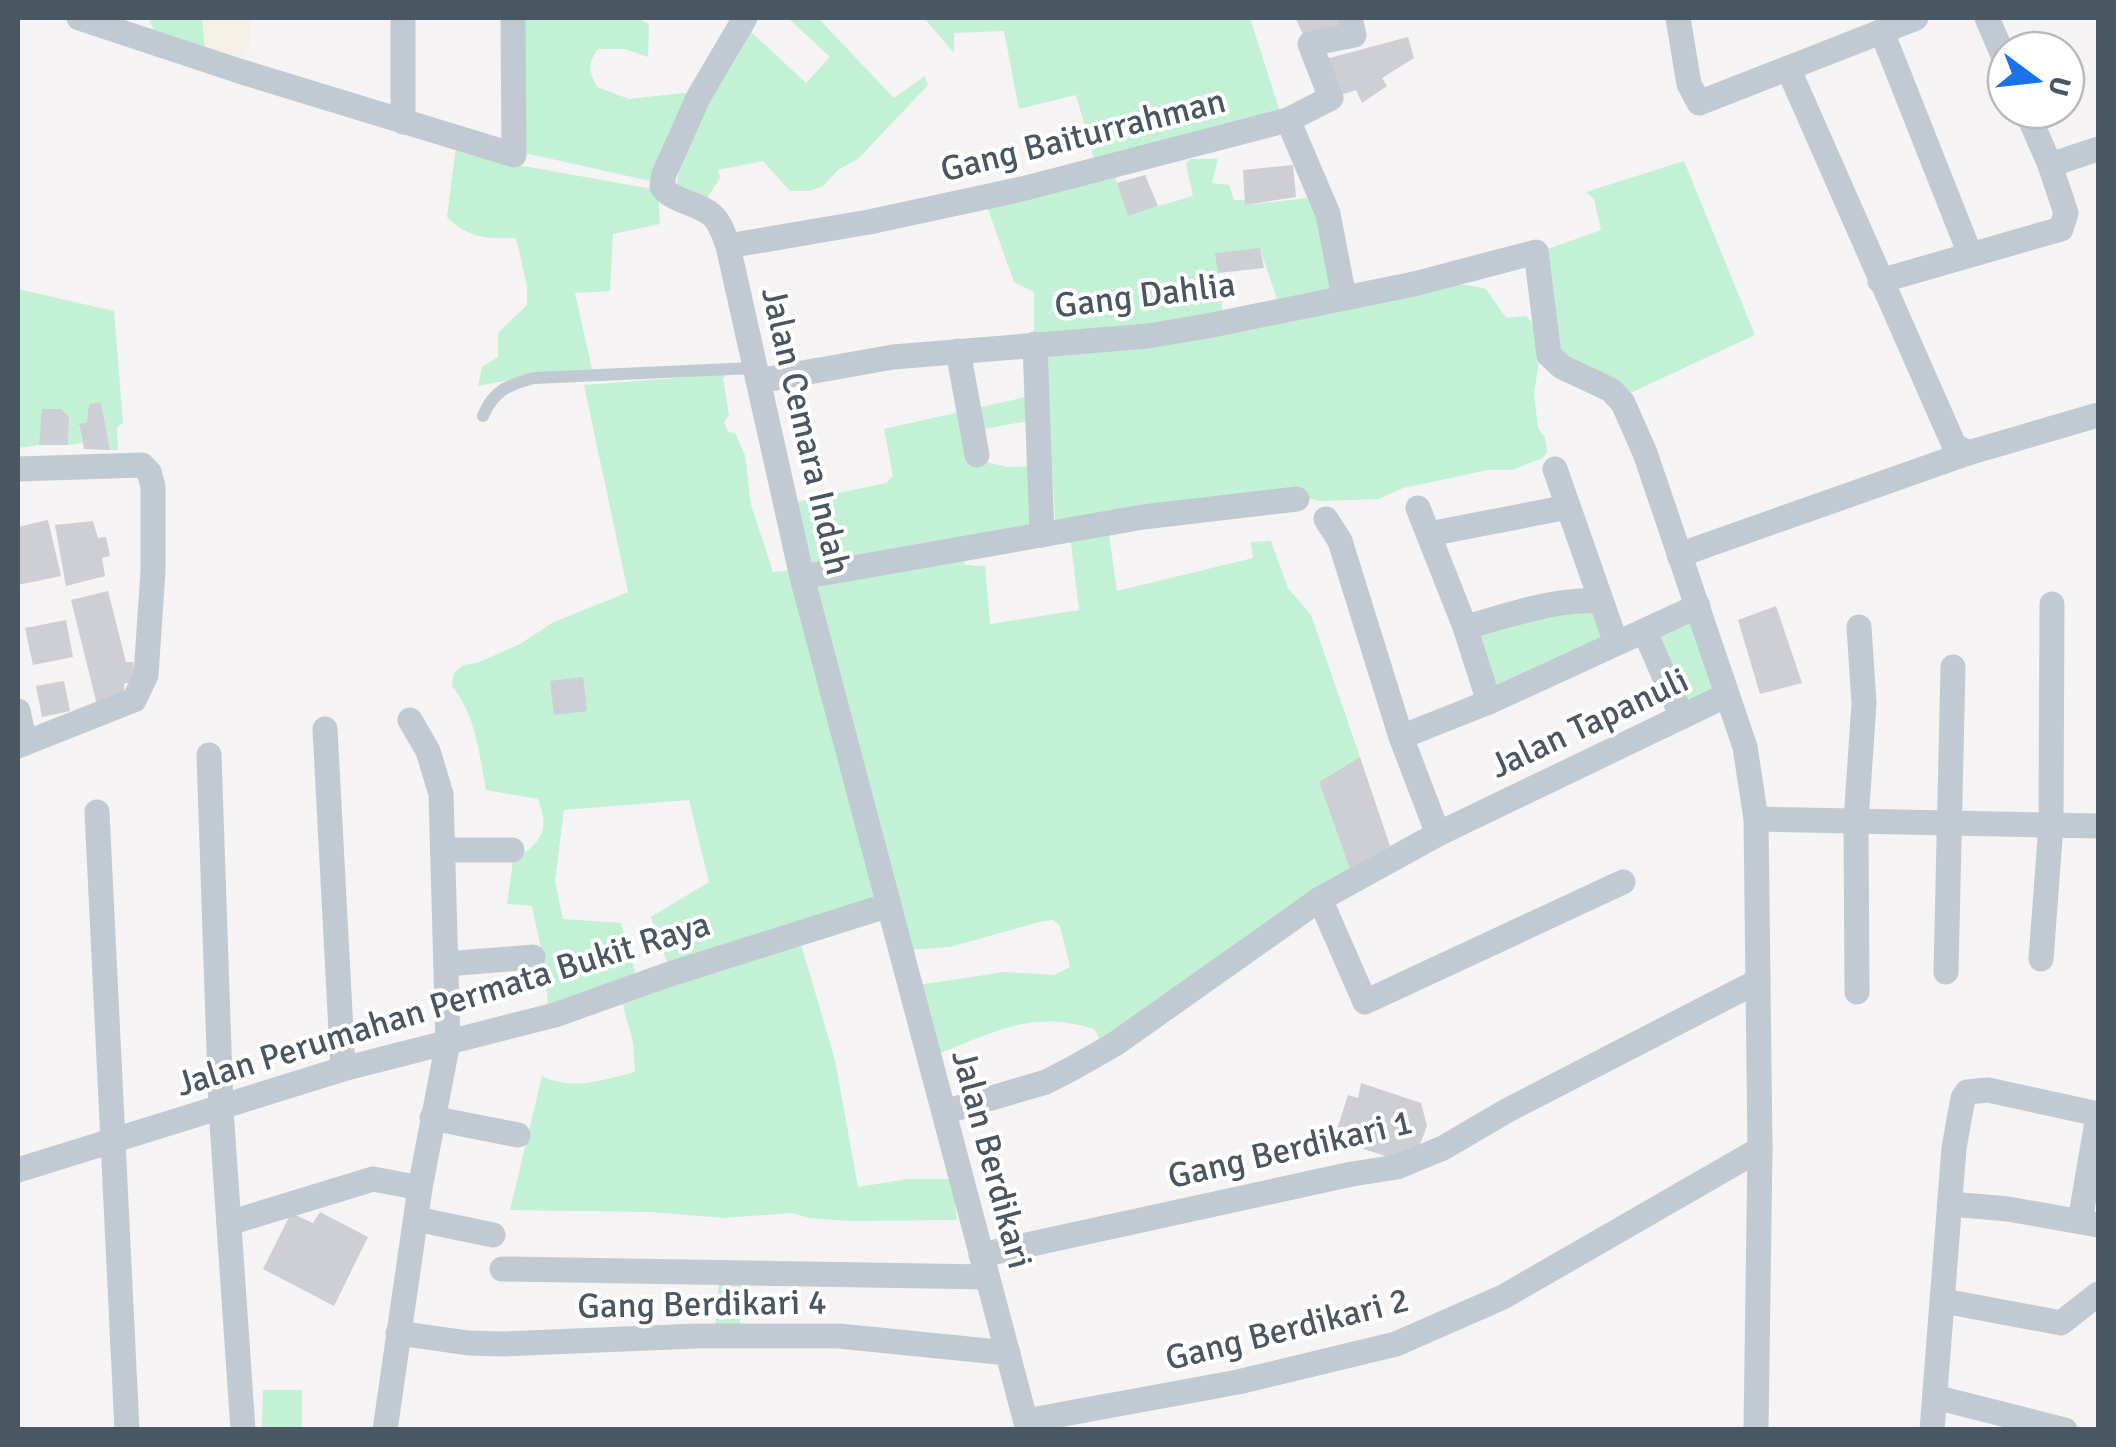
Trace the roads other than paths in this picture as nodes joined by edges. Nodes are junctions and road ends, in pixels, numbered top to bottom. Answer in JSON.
{"nodes":[{"id":1,"x":78,"y":18,"type":"edge"},
{"id":2,"x":403,"y":18,"type":"edge"},
{"id":3,"x":514,"y":18,"type":"edge"},
{"id":4,"x":745,"y":18,"type":"edge"},
{"id":5,"x":1350,"y":18,"type":"edge"},
{"id":6,"x":1678,"y":18,"type":"edge"},
{"id":7,"x":1916,"y":18,"type":"edge"},
{"id":8,"x":1882,"y":32,"type":"junction"},
{"id":9,"x":1788,"y":68,"type":"junction"},
{"id":10,"x":1288,"y":120,"type":"junction"},
{"id":11,"x":403,"y":122,"type":"junction"},
{"id":12,"x":2035,"y":130,"type":"edge"},
{"id":13,"x":2098,"y":149,"type":"edge"},
{"id":14,"x":2050,"y":165,"type":"junction"},
{"id":15,"x":728,"y":246,"type":"junction"},
{"id":16,"x":1970,"y":254,"type":"junction"},
{"id":17,"x":1880,"y":281,"type":"junction"},
{"id":18,"x":1344,"y":298,"type":"junction"},
{"id":19,"x":1035,"y":344,"type":"junction"},
{"id":20,"x":958,"y":352,"type":"junction"},
{"id":21,"x":755,"y":374,"type":"junction"},
{"id":22,"x":2098,"y":414,"type":"edge"},
{"id":23,"x":483,"y":416,"type":"dead end"},
{"id":24,"x":1968,"y":453,"type":"junction"},
{"id":25,"x":977,"y":455,"type":"dead end"},
{"id":26,"x":18,"y":469,"type":"edge"},
{"id":27,"x":1554,"y":469,"type":"dead end"},
{"id":28,"x":1297,"y":499,"type":"dead end"},
{"id":29,"x":1418,"y":508,"type":"dead end"},
{"id":30,"x":1568,"y":508,"type":"junction"},
{"id":31,"x":1326,"y":520,"type":"dead end"},
{"id":32,"x":1429,"y":534,"type":"junction"},
{"id":33,"x":1042,"y":535,"type":"junction"},
{"id":34,"x":1679,"y":555,"type":"junction"},
{"id":35,"x":802,"y":577,"type":"junction"},
{"id":36,"x":1600,"y":601,"type":"junction"},
{"id":37,"x":2052,"y":604,"type":"dead end"},
{"id":38,"x":1698,"y":606,"type":"junction"},
{"id":39,"x":1466,"y":627,"type":"junction"},
{"id":40,"x":1859,"y":627,"type":"dead end"},
{"id":41,"x":1645,"y":632,"type":"junction"},
{"id":42,"x":1616,"y":643,"type":"junction"},
{"id":43,"x":1952,"y":667,"type":"dead end"},
{"id":44,"x":1728,"y":696,"type":"junction"},
{"id":45,"x":1488,"y":702,"type":"junction"},
{"id":46,"x":18,"y":711,"type":"edge"},
{"id":47,"x":1682,"y":716,"type":"junction"},
{"id":48,"x":410,"y":720,"type":"dead end"},
{"id":49,"x":325,"y":729,"type":"dead end"},
{"id":50,"x":1401,"y":737,"type":"junction"},
{"id":51,"x":21,"y":745,"type":"edge"},
{"id":52,"x":209,"y":755,"type":"dead end"},
{"id":53,"x":97,"y":812,"type":"dead end"},
{"id":54,"x":1756,"y":818,"type":"junction"},
{"id":55,"x":1856,"y":821,"type":"junction"},
{"id":56,"x":1948,"y":824,"type":"junction"},
{"id":57,"x":2052,"y":825,"type":"junction"},
{"id":58,"x":2098,"y":826,"type":"edge"},
{"id":59,"x":1438,"y":834,"type":"junction"},
{"id":60,"x":442,"y":850,"type":"junction"},
{"id":61,"x":512,"y":850,"type":"dead end"},
{"id":62,"x":1623,"y":882,"type":"dead end"},
{"id":63,"x":1320,"y":899,"type":"junction"},
{"id":64,"x":889,"y":906,"type":"junction"},
{"id":65,"x":533,"y":957,"type":"dead end"},
{"id":66,"x":2041,"y":959,"type":"dead end"},
{"id":67,"x":446,"y":964,"type":"junction"},
{"id":68,"x":1946,"y":972,"type":"dead end"},
{"id":69,"x":1758,"y":981,"type":"junction"},
{"id":70,"x":1856,"y":992,"type":"dead end"},
{"id":71,"x":448,"y":1042,"type":"junction"},
{"id":72,"x":343,"y":1069,"type":"junction"},
{"id":73,"x":221,"y":1109,"type":"junction"},
{"id":74,"x":944,"y":1112,"type":"junction"},
{"id":75,"x":2098,"y":1115,"type":"edge"},
{"id":76,"x":432,"y":1118,"type":"junction"},
{"id":77,"x":518,"y":1135,"type":"dead end"},
{"id":78,"x":112,"y":1138,"type":"junction"},
{"id":79,"x":1760,"y":1148,"type":"junction"},
{"id":80,"x":18,"y":1170,"type":"edge"},
{"id":81,"x":420,"y":1188,"type":"junction"},
{"id":82,"x":1950,"y":1204,"type":"junction"},
{"id":83,"x":416,"y":1218,"type":"junction"},
{"id":84,"x":229,"y":1223,"type":"junction"},
{"id":85,"x":2090,"y":1223,"type":"edge"},
{"id":86,"x":493,"y":1234,"type":"dead end"},
{"id":87,"x":984,"y":1266,"type":"junction"},
{"id":88,"x":502,"y":1270,"type":"dead end"},
{"id":89,"x":2098,"y":1294,"type":"edge"},
{"id":90,"x":1944,"y":1301,"type":"junction"},
{"id":91,"x":398,"y":1333,"type":"junction"},
{"id":92,"x":1008,"y":1354,"type":"junction"},
{"id":93,"x":1935,"y":1396,"type":"junction"},
{"id":94,"x":1027,"y":1425,"type":"edge"},
{"id":95,"x":1755,"y":1428,"type":"edge"},
{"id":96,"x":127,"y":1430,"type":"edge"},
{"id":97,"x":242,"y":1430,"type":"edge"},
{"id":98,"x":385,"y":1430,"type":"edge"},
{"id":99,"x":1932,"y":1430,"type":"edge"},
{"id":100,"x":2065,"y":1430,"type":"edge"}],
"edges":[{"from":1,"to":11,"type":"street"},
{"from":2,"to":11,"type":"street"},
{"from":3,"to":11,"type":"street"},
{"from":4,"to":15,"type":"street","name":"Jalan Cemara Indah"},
{"from":5,"to":10,"type":"street","name":"Gang Baiturrahman"},
{"from":6,"to":9,"type":"street"},
{"from":7,"to":8,"type":"street"},
{"from":8,"to":9,"type":"street"},
{"from":8,"to":16,"type":"street"},
{"from":9,"to":17,"type":"street"},
{"from":10,"to":15,"type":"street","name":"Gang Baiturrahman"},
{"from":10,"to":18,"type":"street"},
{"from":12,"to":14,"type":"street"},
{"from":13,"to":14,"type":"street"},
{"from":14,"to":16,"type":"street"},
{"from":15,"to":21,"type":"street","name":"Jalan Cemara Indah"},
{"from":16,"to":17,"type":"street"},
{"from":17,"to":24,"type":"street"},
{"from":18,"to":19,"type":"street","name":"Gang Dahlia"},
{"from":18,"to":34,"type":"street","name":"Gang Dahlia"},
{"from":19,"to":20,"type":"street","name":"Gang Dahlia"},
{"from":19,"to":33,"type":"street"},
{"from":20,"to":21,"type":"street","name":"Gang Dahlia"},
{"from":20,"to":25,"type":"street"},
{"from":21,"to":23,"type":"lane"},
{"from":21,"to":35,"type":"street","name":"Jalan Cemara Indah"},
{"from":22,"to":24,"type":"street"},
{"from":24,"to":34,"type":"street"},
{"from":26,"to":51,"type":"street"},
{"from":27,"to":30,"type":"street"},
{"from":28,"to":33,"type":"street"},
{"from":29,"to":32,"type":"street"},
{"from":30,"to":32,"type":"street"},
{"from":30,"to":36,"type":"street"},
{"from":31,"to":50,"type":"street"},
{"from":32,"to":39,"type":"street"},
{"from":33,"to":35,"type":"street"},
{"from":34,"to":38,"type":"street"},
{"from":35,"to":64,"type":"street","name":"Jalan Cemara Indah"},
{"from":36,"to":39,"type":"street"},
{"from":36,"to":42,"type":"street"},
{"from":37,"to":57,"type":"street"},
{"from":38,"to":41,"type":"street"},
{"from":38,"to":44,"type":"street"},
{"from":39,"to":45,"type":"street"},
{"from":40,"to":55,"type":"street"},
{"from":41,"to":42,"type":"street"},
{"from":41,"to":47,"type":"street"},
{"from":42,"to":45,"type":"street"},
{"from":43,"to":56,"type":"street"},
{"from":44,"to":47,"type":"street","name":"Jalan Tapanuli"},
{"from":44,"to":54,"type":"street","name":"Jalan Tapanuli"},
{"from":45,"to":50,"type":"street"},
{"from":46,"to":51,"type":"street"},
{"from":47,"to":59,"type":"street","name":"Jalan Tapanuli"},
{"from":48,"to":60,"type":"street"},
{"from":49,"to":72,"type":"street"},
{"from":50,"to":59,"type":"street"},
{"from":52,"to":73,"type":"street"},
{"from":53,"to":78,"type":"street"},
{"from":54,"to":55,"type":"street"},
{"from":54,"to":69,"type":"street","name":"Jalan Tapanuli"},
{"from":55,"to":56,"type":"street"},
{"from":55,"to":70,"type":"street"},
{"from":56,"to":57,"type":"street"},
{"from":56,"to":68,"type":"street"},
{"from":57,"to":58,"type":"street"},
{"from":57,"to":66,"type":"street"},
{"from":59,"to":63,"type":"street","name":"Jalan Tapanuli"},
{"from":60,"to":61,"type":"street"},
{"from":60,"to":67,"type":"street"},
{"from":62,"to":63,"type":"street"},
{"from":63,"to":74,"type":"street","name":"Jalan Tapanuli"},
{"from":64,"to":71,"type":"street","name":"Jalan Perumahan Permata Bukit Raya"},
{"from":64,"to":74,"type":"street","name":"Jalan Berdikari"},
{"from":65,"to":67,"type":"street"},
{"from":67,"to":71,"type":"street"},
{"from":69,"to":79,"type":"street","name":"Jalan Tapanuli"},
{"from":69,"to":87,"type":"street","name":"Gang Berdikari 1"},
{"from":71,"to":72,"type":"street","name":"Jalan Perumahan Permata Bukit Raya"},
{"from":71,"to":76,"type":"street"},
{"from":72,"to":73,"type":"street","name":"Jalan Perumahan Permata Bukit Raya"},
{"from":73,"to":78,"type":"street","name":"Jalan Perumahan Permata Bukit Raya"},
{"from":73,"to":84,"type":"street"},
{"from":74,"to":87,"type":"street","name":"Jalan Berdikari"},
{"from":75,"to":82,"type":"street"},
{"from":75,"to":85,"type":"street"},
{"from":76,"to":77,"type":"street"},
{"from":76,"to":81,"type":"street"},
{"from":78,"to":80,"type":"street","name":"Jalan Perumahan Permata Bukit Raya"},
{"from":78,"to":96,"type":"street"},
{"from":79,"to":94,"type":"street","name":"Gang Berdikari 2"},
{"from":79,"to":95,"type":"street","name":"Jalan Tapanuli"},
{"from":81,"to":83,"type":"street"},
{"from":81,"to":84,"type":"street"},
{"from":82,"to":85,"type":"street"},
{"from":82,"to":90,"type":"street"},
{"from":83,"to":86,"type":"street"},
{"from":83,"to":91,"type":"street"},
{"from":84,"to":97,"type":"street"},
{"from":87,"to":88,"type":"street","name":"Gang Berdikari 1"},
{"from":87,"to":92,"type":"street","name":"Jalan Berdikari"},
{"from":89,"to":90,"type":"street"},
{"from":90,"to":93,"type":"street"},
{"from":91,"to":92,"type":"street","name":"Gang Berdikari 4"},
{"from":91,"to":98,"type":"street"},
{"from":92,"to":94,"type":"street","name":"Jalan Berdikari"},
{"from":93,"to":99,"type":"street"},
{"from":93,"to":100,"type":"street"}]}
